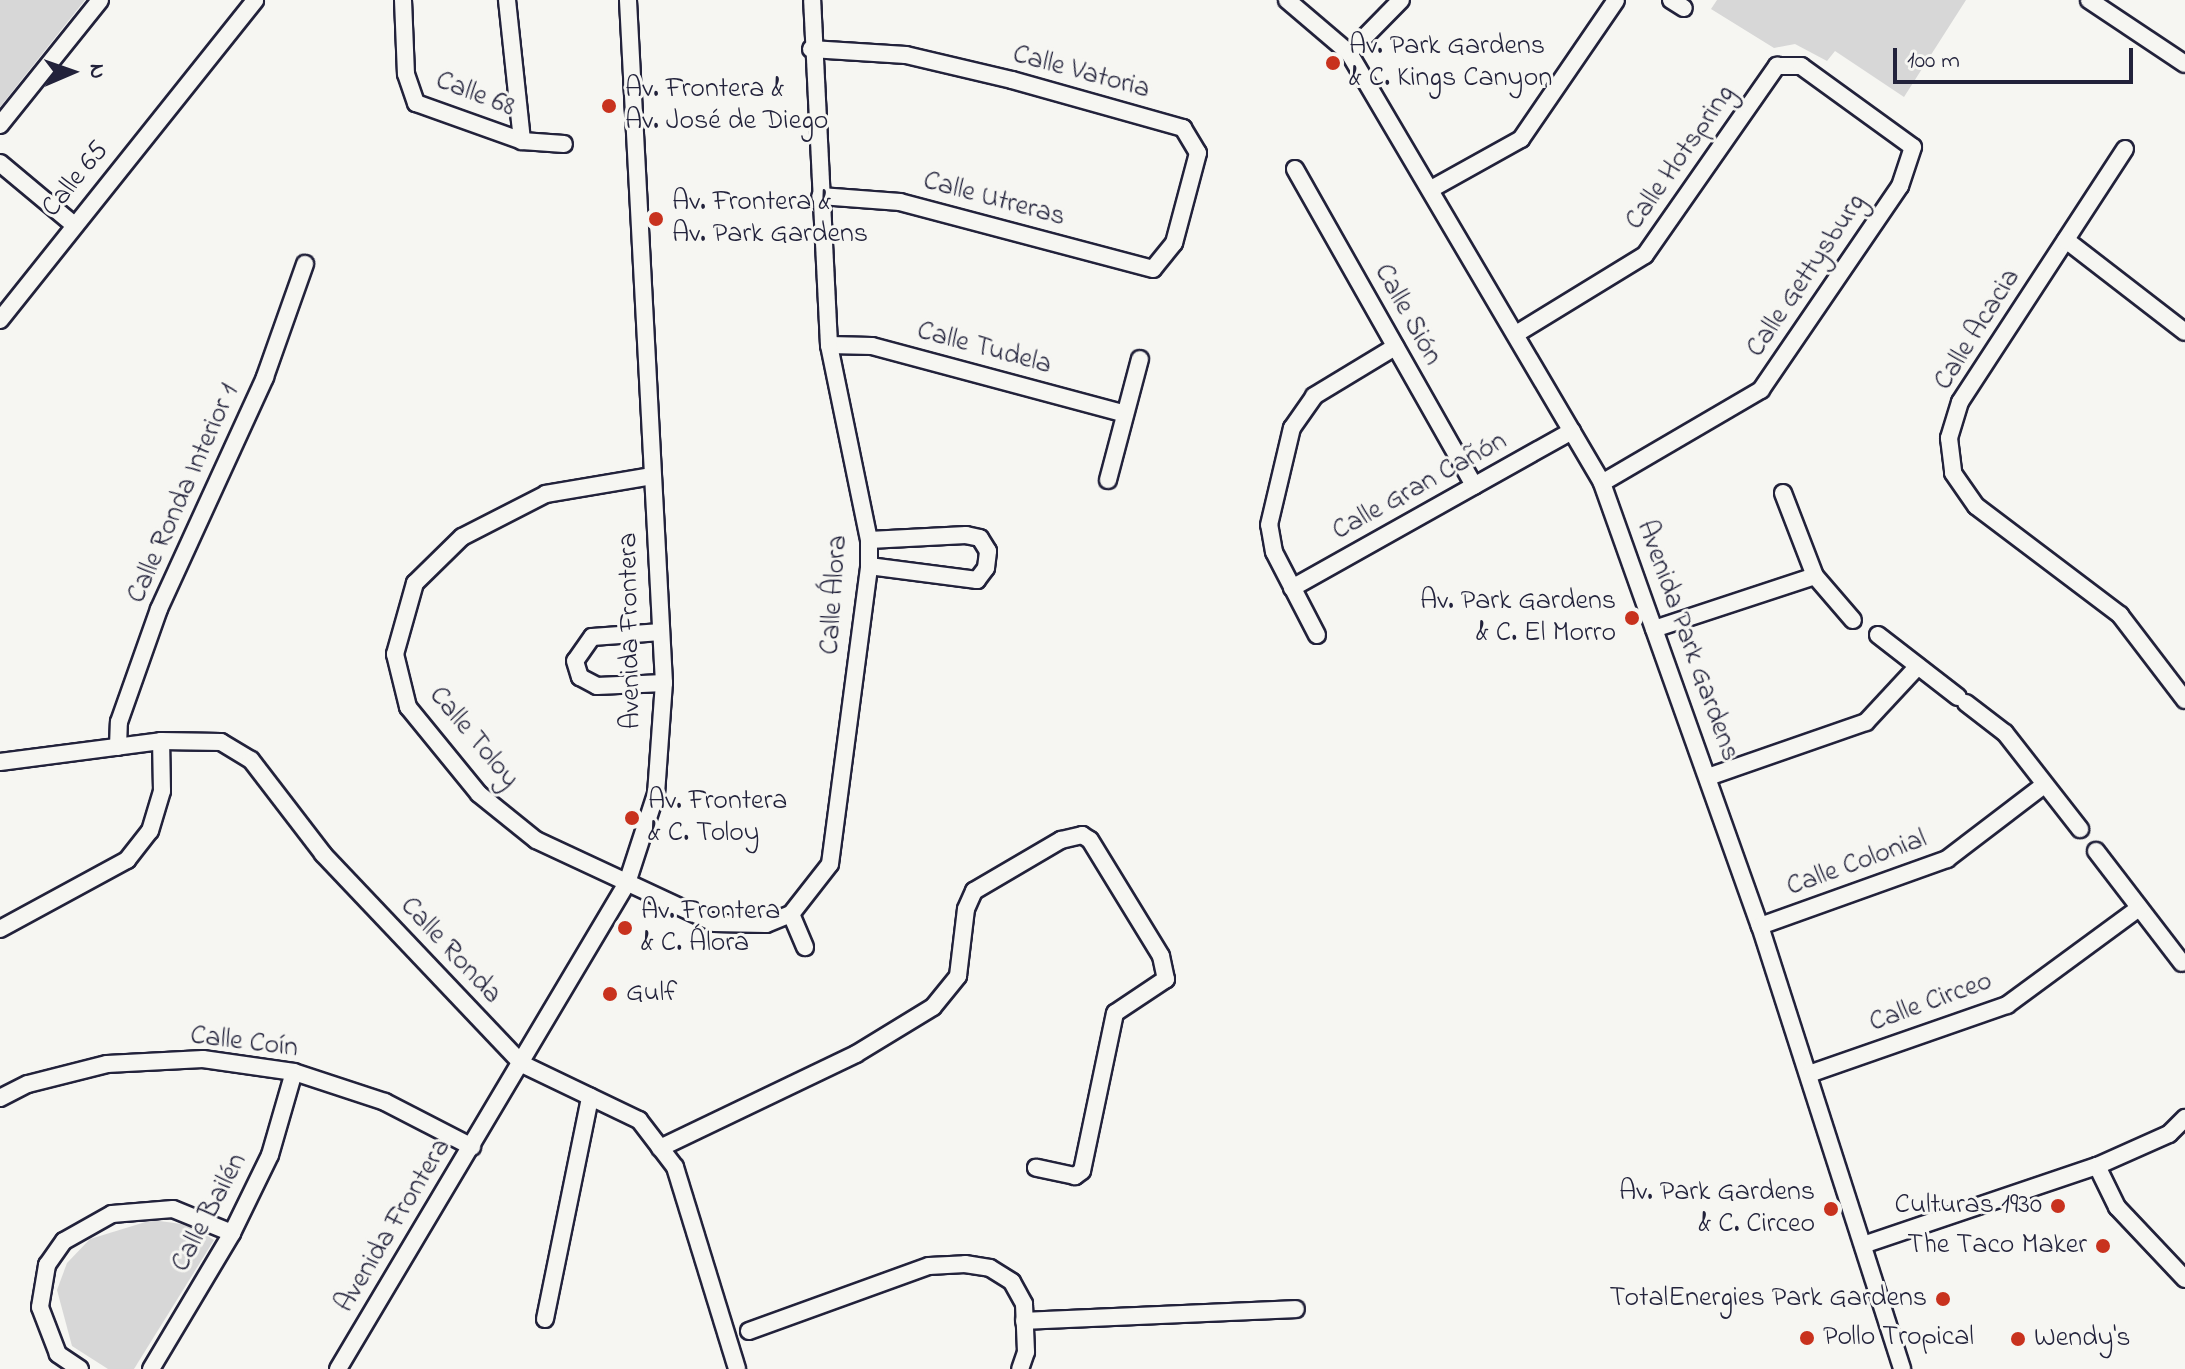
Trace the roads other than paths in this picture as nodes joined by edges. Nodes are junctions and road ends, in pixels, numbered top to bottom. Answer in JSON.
{"nodes":[{"id":1,"x":100,"y":0,"type":"edge"},
{"id":2,"x":255,"y":0,"type":"edge"},
{"id":3,"x":403,"y":0,"type":"edge"},
{"id":4,"x":507,"y":0,"type":"edge"},
{"id":5,"x":628,"y":0,"type":"edge"},
{"id":6,"x":812,"y":0,"type":"edge"},
{"id":7,"x":1287,"y":0,"type":"edge"},
{"id":8,"x":1401,"y":0,"type":"edge"},
{"id":9,"x":1616,"y":0,"type":"edge"},
{"id":10,"x":2089,"y":0,"type":"edge"},
{"id":11,"x":811,"y":49,"type":"junction"},
{"id":12,"x":1349,"y":53,"type":"junction"},
{"id":13,"x":2185,"y":64,"type":"edge"},
{"id":14,"x":1801,"y":66,"type":"joint"},
{"id":15,"x":0,"y":125,"type":"edge"},
{"id":16,"x":522,"y":141,"type":"junction"},
{"id":17,"x":564,"y":144,"type":"dead end"},
{"id":18,"x":2125,"y":149,"type":"dead end"},
{"id":19,"x":0,"y":163,"type":"edge"},
{"id":20,"x":1295,"y":169,"type":"dead end"},
{"id":21,"x":1433,"y":188,"type":"junction"},
{"id":22,"x":820,"y":196,"type":"junction"},
{"id":23,"x":73,"y":224,"type":"junction"},
{"id":24,"x":2066,"y":240,"type":"junction"},
{"id":25,"x":305,"y":264,"type":"dead end"},
{"id":26,"x":1153,"y":269,"type":"joint"},
{"id":27,"x":0,"y":320,"type":"edge"},
{"id":28,"x":2185,"y":332,"type":"edge"},
{"id":29,"x":1516,"y":334,"type":"junction"},
{"id":30,"x":829,"y":345,"type":"junction"},
{"id":31,"x":1395,"y":347,"type":"junction"},
{"id":32,"x":1140,"y":359,"type":"dead end"},
{"id":33,"x":1125,"y":414,"type":"junction"},
{"id":34,"x":1572,"y":431,"type":"junction"},
{"id":35,"x":652,"y":476,"type":"junction"},
{"id":36,"x":1108,"y":480,"type":"dead end"},
{"id":37,"x":1602,"y":483,"type":"junction"},
{"id":38,"x":1474,"y":486,"type":"junction"},
{"id":39,"x":1783,"y":493,"type":"dead end"},
{"id":40,"x":869,"y":540,"type":"junction"},
{"id":41,"x":869,"y":566,"type":"junction"},
{"id":42,"x":1815,"y":576,"type":"junction"},
{"id":43,"x":1292,"y":588,"type":"junction"},
{"id":44,"x":1853,"y":620,"type":"dead end"},
{"id":45,"x":1654,"y":629,"type":"junction"},
{"id":46,"x":661,"y":632,"type":"junction"},
{"id":47,"x":1317,"y":635,"type":"dead end"},
{"id":48,"x":1878,"y":635,"type":"dead end"},
{"id":49,"x":1918,"y":666,"type":"junction"},
{"id":50,"x":664,"y":683,"type":"junction"},
{"id":51,"x":2185,"y":700,"type":"edge"},
{"id":52,"x":161,"y":741,"type":"junction"},
{"id":53,"x":118,"y":747,"type":"junction"},
{"id":54,"x":0,"y":762,"type":"edge"},
{"id":55,"x":1708,"y":777,"type":"junction"},
{"id":56,"x":2044,"y":785,"type":"junction"},
{"id":57,"x":2080,"y":829,"type":"dead end"},
{"id":58,"x":2096,"y":851,"type":"dead end"},
{"id":59,"x":627,"y":883,"type":"junction"},
{"id":60,"x":2139,"y":908,"type":"junction"},
{"id":61,"x":791,"y":914,"type":"junction"},
{"id":62,"x":1760,"y":926,"type":"junction"},
{"id":63,"x":0,"y":929,"type":"edge"},
{"id":64,"x":805,"y":947,"type":"dead end"},
{"id":65,"x":2182,"y":963,"type":"dead end"},
{"id":66,"x":522,"y":1064,"type":"junction"},
{"id":67,"x":294,"y":1072,"type":"junction"},
{"id":68,"x":1809,"y":1074,"type":"junction"},
{"id":69,"x":590,"y":1097,"type":"junction"},
{"id":70,"x":0,"y":1098,"type":"edge"},
{"id":71,"x":2185,"y":1118,"type":"edge"},
{"id":72,"x":472,"y":1147,"type":"junction"},
{"id":73,"x":660,"y":1148,"type":"junction"},
{"id":74,"x":2097,"y":1166,"type":"junction"},
{"id":75,"x":1036,"y":1168,"type":"dead end"},
{"id":76,"x":232,"y":1233,"type":"junction"},
{"id":77,"x":1863,"y":1245,"type":"junction"},
{"id":78,"x":2185,"y":1279,"type":"edge"},
{"id":79,"x":1296,"y":1309,"type":"dead end"},
{"id":80,"x":545,"y":1319,"type":"dead end"},
{"id":81,"x":1024,"y":1321,"type":"junction"},
{"id":82,"x":749,"y":1331,"type":"dead end"},
{"id":83,"x":80,"y":1369,"type":"edge"},
{"id":84,"x":151,"y":1369,"type":"edge"},
{"id":85,"x":338,"y":1369,"type":"edge"},
{"id":86,"x":737,"y":1369,"type":"edge"},
{"id":87,"x":1020,"y":1369,"type":"edge"},
{"id":88,"x":1902,"y":1369,"type":"edge"}],
"edges":[{"from":1,"to":15,"type":"street"},
{"from":2,"to":23,"type":"street","name":"Calle 65"},
{"from":3,"to":16,"type":"street","name":"Calle 68"},
{"from":4,"to":16,"type":"street"},
{"from":5,"to":35,"type":"street","name":"Avenida Frontera"},
{"from":6,"to":11,"type":"street","name":"Calle Álora"},
{"from":7,"to":12,"type":"street","name":"Avenida Park Gardens"},
{"from":8,"to":12,"type":"street"},
{"from":9,"to":21,"type":"street"},
{"from":10,"to":13,"type":"street"},
{"from":11,"to":22,"type":"street","name":"Calle Álora"},
{"from":11,"to":26,"type":"street","name":"Calle Vatoria"},
{"from":12,"to":21,"type":"street","name":"Avenida Park Gardens"},
{"from":14,"to":29,"type":"street","name":"Calle Hotspring"},
{"from":14,"to":37,"type":"street","name":"Calle Gettysburg"},
{"from":16,"to":17,"type":"street"},
{"from":18,"to":24,"type":"street","name":"Calle Acacia"},
{"from":19,"to":23,"type":"street"},
{"from":20,"to":31,"type":"street","name":"Calle Sión"},
{"from":21,"to":29,"type":"street","name":"Avenida Park Gardens"},
{"from":22,"to":26,"type":"street","name":"Calle Utreras"},
{"from":22,"to":30,"type":"street","name":"Calle Álora"},
{"from":23,"to":27,"type":"street","name":"Calle 65"},
{"from":24,"to":28,"type":"street"},
{"from":24,"to":51,"type":"street","name":"Calle Acacia"},
{"from":25,"to":53,"type":"street","name":"Calle Ronda Interior 1"},
{"from":29,"to":34,"type":"street","name":"Avenida Park Gardens"},
{"from":30,"to":33,"type":"street","name":"Calle Tudela"},
{"from":30,"to":40,"type":"street","name":"Calle Álora"},
{"from":31,"to":38,"type":"street","name":"Calle Sión"},
{"from":31,"to":43,"type":"street"},
{"from":32,"to":33,"type":"street"},
{"from":33,"to":36,"type":"street"},
{"from":34,"to":37,"type":"street","name":"Avenida Park Gardens"},
{"from":34,"to":38,"type":"street","name":"Calle Gran Cañón"},
{"from":35,"to":46,"type":"street","name":"Avenida Frontera"},
{"from":35,"to":59,"type":"street","name":"Calle Toloy"},
{"from":37,"to":45,"type":"street","name":"Avenida Park Gardens"},
{"from":38,"to":43,"type":"street","name":"Calle Gran Cañón"},
{"from":39,"to":42,"type":"street"},
{"from":40,"to":41,"type":"street","name":"Calle Álora"},
{"from":40,"to":41,"type":"street"},
{"from":41,"to":61,"type":"street","name":"Calle Álora"},
{"from":42,"to":44,"type":"street"},
{"from":42,"to":45,"type":"street"},
{"from":43,"to":47,"type":"street"},
{"from":45,"to":55,"type":"street","name":"Avenida Park Gardens"},
{"from":46,"to":50,"type":"street","name":"Avenida Frontera"},
{"from":46,"to":50,"type":"street"},
{"from":48,"to":49,"type":"street"},
{"from":49,"to":55,"type":"street"},
{"from":49,"to":56,"type":"street"},
{"from":50,"to":59,"type":"street","name":"Avenida Frontera"},
{"from":52,"to":53,"type":"street","name":"Calle Ronda"},
{"from":52,"to":63,"type":"street"},
{"from":52,"to":66,"type":"street","name":"Calle Ronda"},
{"from":53,"to":54,"type":"street","name":"Calle Ronda"},
{"from":55,"to":62,"type":"street","name":"Avenida Park Gardens"},
{"from":56,"to":57,"type":"street"},
{"from":56,"to":62,"type":"street","name":"Calle Colonial"},
{"from":58,"to":60,"type":"street"},
{"from":59,"to":61,"type":"street"},
{"from":59,"to":66,"type":"street","name":"Avenida Frontera"},
{"from":60,"to":65,"type":"street"},
{"from":60,"to":68,"type":"street","name":"Calle Circeo"},
{"from":61,"to":64,"type":"street"},
{"from":62,"to":68,"type":"street","name":"Avenida Park Gardens"},
{"from":66,"to":69,"type":"street","name":"Calle Ronda"},
{"from":66,"to":72,"type":"street","name":"Avenida Frontera"},
{"from":67,"to":70,"type":"street","name":"Calle Coín"},
{"from":67,"to":72,"type":"street","name":"Calle Coín"},
{"from":67,"to":76,"type":"street","name":"Calle Bailén"},
{"from":68,"to":77,"type":"street","name":"Avenida Park Gardens"},
{"from":69,"to":73,"type":"street","name":"Calle Ronda"},
{"from":69,"to":80,"type":"street"},
{"from":71,"to":74,"type":"street"},
{"from":72,"to":85,"type":"street","name":"Avenida Frontera"},
{"from":73,"to":75,"type":"street"},
{"from":73,"to":86,"type":"street","name":"Calle Ronda"},
{"from":74,"to":77,"type":"street"},
{"from":74,"to":78,"type":"street"},
{"from":76,"to":83,"type":"street"},
{"from":76,"to":84,"type":"street","name":"Calle Bailén"},
{"from":77,"to":88,"type":"street","name":"Avenida Park Gardens"},
{"from":79,"to":81,"type":"street"},
{"from":81,"to":82,"type":"street"},
{"from":81,"to":87,"type":"street"}]}
